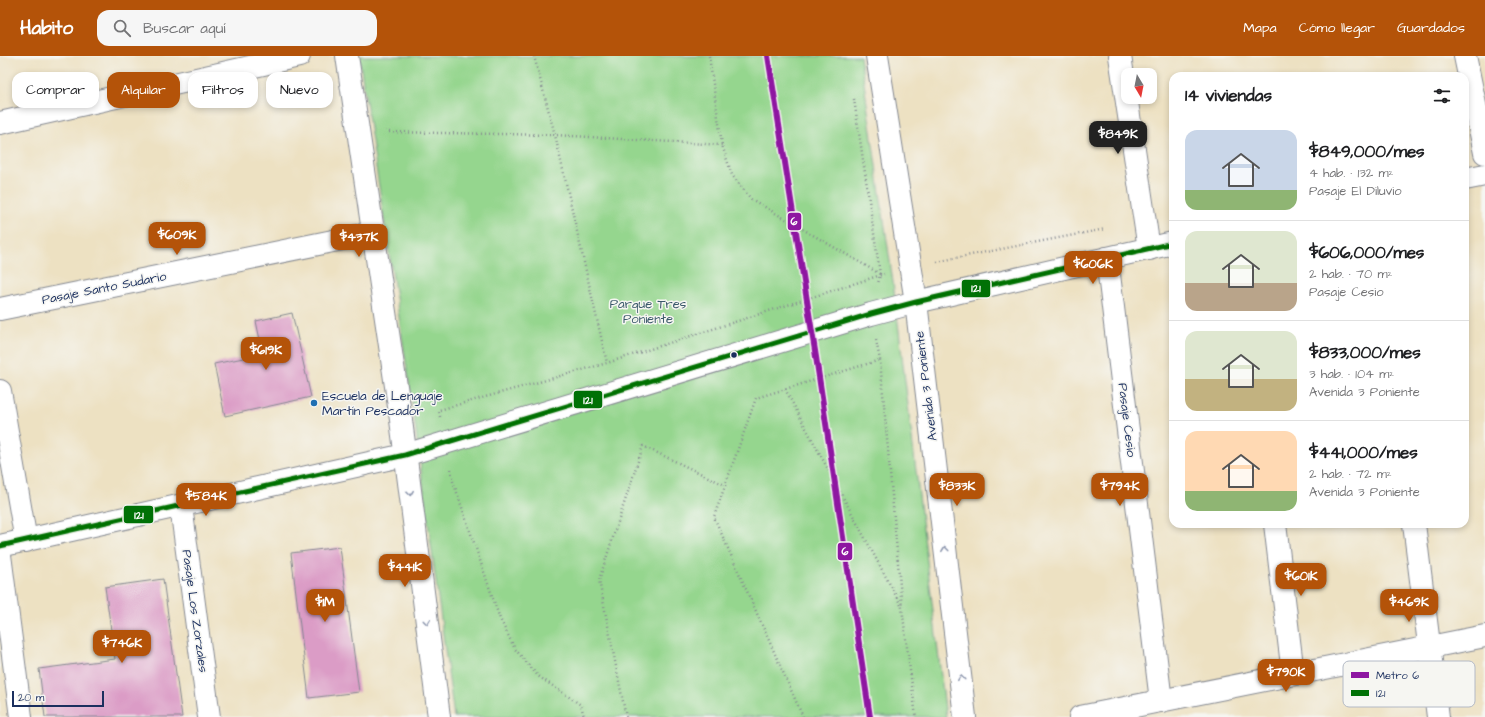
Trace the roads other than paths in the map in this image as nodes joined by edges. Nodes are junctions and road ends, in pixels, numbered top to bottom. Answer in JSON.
{"nodes":[{"id":1,"x":299,"y":56,"type":"edge"},
{"id":2,"x":347,"y":56,"type":"edge"},
{"id":3,"x":877,"y":56,"type":"edge"},
{"id":4,"x":1120,"y":56,"type":"edge"},
{"id":5,"x":1465,"y":56,"type":"edge"},
{"id":6,"x":1468,"y":72,"type":"edge"},
{"id":7,"x":1469,"y":76,"type":"edge"},
{"id":8,"x":0,"y":122,"type":"edge"},
{"id":9,"x":1485,"y":154,"type":"edge"},
{"id":10,"x":1485,"y":175,"type":"edge"},
{"id":11,"x":1469,"y":178,"type":"edge"},
{"id":12,"x":372,"y":233,"type":"junction"},
{"id":13,"x":1169,"y":244,"type":"edge"},
{"id":14,"x":1149,"y":249,"type":"junction"},
{"id":15,"x":1107,"y":258,"type":"junction"},
{"id":16,"x":916,"y":302,"type":"junction"},
{"id":17,"x":0,"y":309,"type":"edge"},
{"id":18,"x":0,"y":390,"type":"edge"},
{"id":19,"x":405,"y":455,"type":"junction"},
{"id":20,"x":181,"y":506,"type":"junction"},
{"id":21,"x":1275,"y":528,"type":"edge"},
{"id":22,"x":1414,"y":528,"type":"edge"},
{"id":23,"x":26,"y":541,"type":"junction"},
{"id":24,"x":0,"y":546,"type":"edge"},
{"id":25,"x":0,"y":555,"type":"edge"},
{"id":26,"x":1485,"y":636,"type":"edge"},
{"id":27,"x":1429,"y":647,"type":"junction"},
{"id":28,"x":1358,"y":661,"type":"edge"},
{"id":29,"x":1431,"y":661,"type":"edge"},
{"id":30,"x":1343,"y":664,"type":"edge"},
{"id":31,"x":1293,"y":674,"type":"junction"},
{"id":32,"x":1161,"y":701,"type":"junction"},
{"id":33,"x":1437,"y":707,"type":"edge"},
{"id":34,"x":21,"y":717,"type":"edge"},
{"id":35,"x":209,"y":717,"type":"edge"},
{"id":36,"x":439,"y":717,"type":"edge"},
{"id":37,"x":965,"y":717,"type":"edge"},
{"id":38,"x":1080,"y":717,"type":"edge"},
{"id":39,"x":1438,"y":717,"type":"edge"}],
"edges":[{"from":1,"to":8,"type":"street"},
{"from":2,"to":12,"type":"street"},
{"from":3,"to":16,"type":"street","name":"Avenida 3 Poniente"},
{"from":4,"to":14,"type":"street"},
{"from":5,"to":6,"type":"street"},
{"from":7,"to":9,"type":"street"},
{"from":10,"to":11,"type":"street"},
{"from":12,"to":17,"type":"street","name":"Pasaje Santo Sudario"},
{"from":12,"to":19,"type":"street"},
{"from":13,"to":14,"type":"street"},
{"from":14,"to":15,"type":"street"},
{"from":15,"to":16,"type":"street"},
{"from":15,"to":32,"type":"street","name":"Pasaje Cesio"},
{"from":16,"to":19,"type":"street"},
{"from":37,"to":16,"type":"street","name":"Avenida 3 Poniente","one_way":true},
{"from":18,"to":23,"type":"street"},
{"from":19,"to":20,"type":"street"},
{"from":19,"to":36,"type":"street","one_way":true},
{"from":20,"to":23,"type":"street"},
{"from":20,"to":35,"type":"street","name":"Pasaje Los Zorzales"},
{"from":21,"to":31,"type":"street"},
{"from":22,"to":27,"type":"street"},
{"from":23,"to":24,"type":"street"},
{"from":25,"to":34,"type":"street"},
{"from":26,"to":27,"type":"street"},
{"from":27,"to":28,"type":"street"},
{"from":27,"to":29,"type":"street"},
{"from":30,"to":31,"type":"street"},
{"from":31,"to":32,"type":"street"},
{"from":32,"to":38,"type":"street"},
{"from":33,"to":39,"type":"street"}]}
